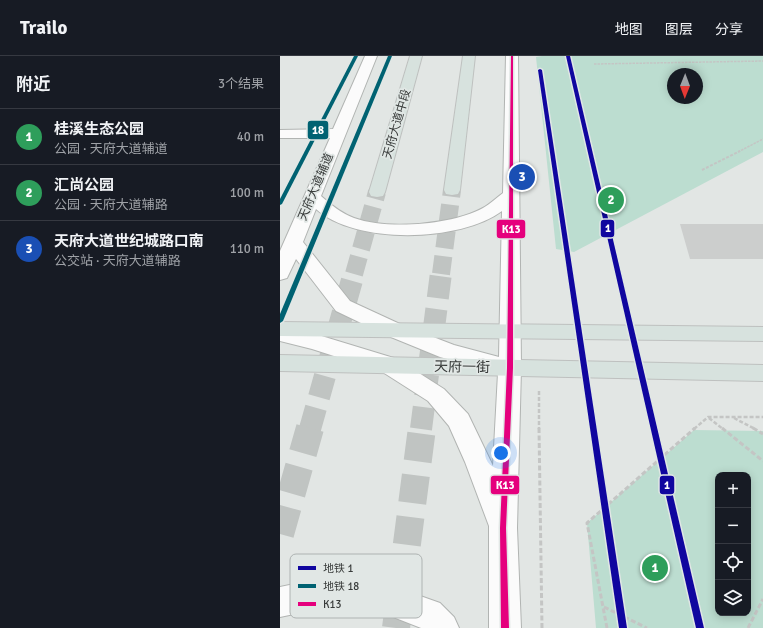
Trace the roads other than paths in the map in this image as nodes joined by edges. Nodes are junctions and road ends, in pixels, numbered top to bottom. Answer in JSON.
{"nodes":[{"id":1,"x":371,"y":56,"type":"edge"},
{"id":2,"x":416,"y":56,"type":"edge"},
{"id":3,"x":469,"y":56,"type":"edge"},
{"id":4,"x":512,"y":56,"type":"edge"},
{"id":5,"x":339,"y":133,"type":"junction"},
{"id":6,"x":280,"y":134,"type":"edge"},
{"id":7,"x":452,"y":190,"type":"tunnel mouth"},
{"id":8,"x":377,"y":192,"type":"tunnel mouth"},
{"id":9,"x":511,"y":195,"type":"junction"},
{"id":10,"x":312,"y":197,"type":"junction"},
{"id":11,"x":293,"y":242,"type":"junction"},
{"id":12,"x":280,"y":274,"type":"edge"},
{"id":13,"x":280,"y":329,"type":"edge"},
{"id":14,"x":394,"y":330,"type":"junction"},
{"id":15,"x":511,"y":331,"type":"junction"},
{"id":16,"x":280,"y":334,"type":"edge"},
{"id":17,"x":763,"y":334,"type":"edge"},
{"id":18,"x":280,"y":363,"type":"edge"},
{"id":19,"x":389,"y":365,"type":"junction"},
{"id":20,"x":510,"y":368,"type":"junction"},
{"id":21,"x":763,"y":373,"type":"edge"},
{"id":22,"x":503,"y":528,"type":"junction"},
{"id":23,"x":290,"y":600,"type":"edge"},
{"id":24,"x":280,"y":602,"type":"edge"},
{"id":25,"x":422,"y":611,"type":"edge"},
{"id":26,"x":443,"y":628,"type":"edge"},
{"id":27,"x":506,"y":628,"type":"edge"}],
"edges":[{"from":1,"to":5,"type":"street","name":"天府大道辅道"},
{"from":2,"to":8,"type":"main road","name":"天府大道中段"},
{"from":3,"to":7,"type":"main road"},
{"from":4,"to":9,"type":"street"},
{"from":5,"to":6,"type":"street"},
{"from":5,"to":10,"type":"street","name":"天府大道辅道"},
{"from":9,"to":10,"type":"street"},
{"from":9,"to":15,"type":"street"},
{"from":10,"to":11,"type":"street","name":"天府大道辅道"},
{"from":11,"to":12,"type":"street","name":"天府大道辅道"},
{"from":11,"to":14,"type":"street"},
{"from":13,"to":14,"type":"main road"},
{"from":14,"to":15,"type":"main road"},
{"from":14,"to":20,"type":"street"},
{"from":15,"to":17,"type":"main road"},
{"from":15,"to":20,"type":"street"},
{"from":16,"to":19,"type":"street"},
{"from":18,"to":19,"type":"main road","name":"天府一街"},
{"from":19,"to":20,"type":"main road","name":"天府一街"},
{"from":19,"to":22,"type":"street"},
{"from":20,"to":21,"type":"main road","name":"天府一街"},
{"from":20,"to":22,"type":"street"},
{"from":22,"to":27,"type":"street"},
{"from":23,"to":24,"type":"street"},
{"from":25,"to":26,"type":"street"}]}
